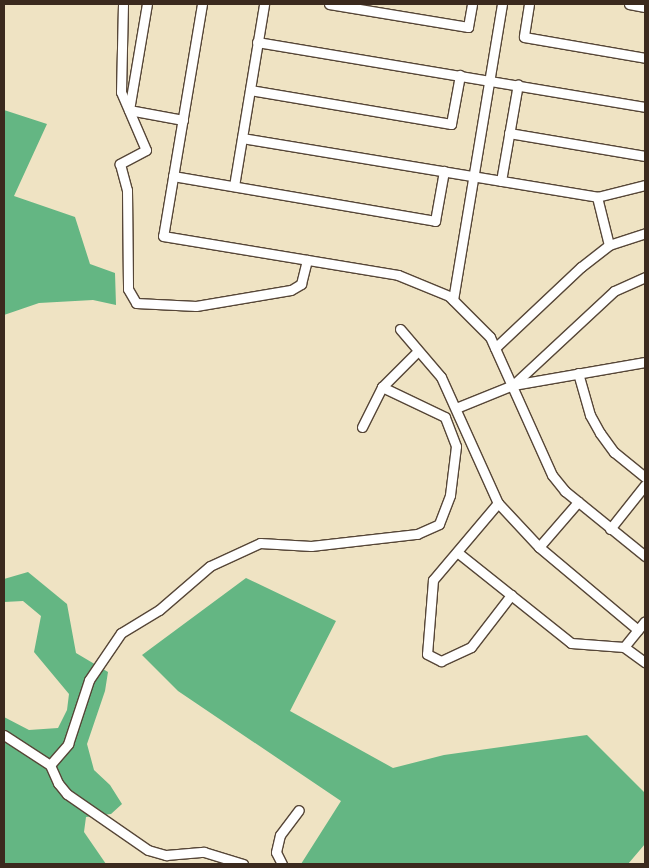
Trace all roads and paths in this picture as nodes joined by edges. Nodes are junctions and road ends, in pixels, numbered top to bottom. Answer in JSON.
{"nodes":[{"id":1,"x":123,"y":4,"type":"edge"},
{"id":2,"x":147,"y":4,"type":"edge"},
{"id":3,"x":202,"y":4,"type":"edge"},
{"id":4,"x":264,"y":4,"type":"edge"},
{"id":5,"x":329,"y":4,"type":"edge"},
{"id":6,"x":472,"y":4,"type":"edge"},
{"id":7,"x":502,"y":4,"type":"edge"},
{"id":8,"x":529,"y":4,"type":"edge"},
{"id":9,"x":628,"y":4,"type":"edge"},
{"id":10,"x":645,"y":7,"type":"edge"},
{"id":11,"x":257,"y":42,"type":"junction"},
{"id":12,"x":645,"y":58,"type":"edge"},
{"id":13,"x":460,"y":75,"type":"junction"},
{"id":14,"x":490,"y":79,"type":"junction"},
{"id":15,"x":518,"y":84,"type":"junction"},
{"id":16,"x":250,"y":90,"type":"junction"},
{"id":17,"x":645,"y":107,"type":"edge"},
{"id":18,"x":129,"y":110,"type":"junction"},
{"id":19,"x":183,"y":120,"type":"junction"},
{"id":20,"x":509,"y":133,"type":"junction"},
{"id":21,"x":242,"y":138,"type":"junction"},
{"id":22,"x":645,"y":156,"type":"edge"},
{"id":23,"x":444,"y":172,"type":"junction"},
{"id":24,"x":173,"y":176,"type":"junction"},
{"id":25,"x":475,"y":177,"type":"junction"},
{"id":26,"x":501,"y":181,"type":"junction"},
{"id":27,"x":234,"y":186,"type":"junction"},
{"id":28,"x":645,"y":186,"type":"edge"},
{"id":29,"x":597,"y":197,"type":"junction"},
{"id":30,"x":645,"y":234,"type":"edge"},
{"id":31,"x":609,"y":245,"type":"junction"},
{"id":32,"x":307,"y":260,"type":"junction"},
{"id":33,"x":645,"y":277,"type":"edge"},
{"id":34,"x":453,"y":300,"type":"junction"},
{"id":35,"x":400,"y":329,"type":"dead end"},
{"id":36,"x":495,"y":348,"type":"junction"},
{"id":37,"x":418,"y":351,"type":"junction"},
{"id":38,"x":645,"y":362,"type":"edge"},
{"id":39,"x":578,"y":373,"type":"junction"},
{"id":40,"x":513,"y":386,"type":"junction"},
{"id":41,"x":382,"y":387,"type":"junction"},
{"id":42,"x":456,"y":408,"type":"junction"},
{"id":43,"x":362,"y":427,"type":"dead end"},
{"id":44,"x":645,"y":477,"type":"edge"},
{"id":45,"x":645,"y":485,"type":"edge"},
{"id":46,"x":578,"y":502,"type":"junction"},
{"id":47,"x":498,"y":503,"type":"junction"},
{"id":48,"x":610,"y":529,"type":"junction"},
{"id":49,"x":539,"y":547,"type":"junction"},
{"id":50,"x":456,"y":552,"type":"junction"},
{"id":51,"x":645,"y":556,"type":"edge"},
{"id":52,"x":511,"y":595,"type":"junction"},
{"id":53,"x":645,"y":621,"type":"edge"},
{"id":54,"x":638,"y":630,"type":"junction"},
{"id":55,"x":624,"y":647,"type":"junction"},
{"id":56,"x":645,"y":662,"type":"edge"},
{"id":57,"x":4,"y":735,"type":"edge"},
{"id":58,"x":50,"y":765,"type":"junction"},
{"id":59,"x":299,"y":810,"type":"dead end"},
{"id":60,"x":243,"y":864,"type":"edge"},
{"id":61,"x":282,"y":864,"type":"edge"}],
"edges":[{"from":1,"to":18,"type":"street"},
{"from":2,"to":18,"type":"street"},
{"from":3,"to":19,"type":"street"},
{"from":4,"to":11,"type":"street"},
{"from":5,"to":6,"type":"street"},
{"from":7,"to":14,"type":"street"},
{"from":8,"to":12,"type":"street"},
{"from":9,"to":10,"type":"street"},
{"from":11,"to":13,"type":"street"},
{"from":11,"to":16,"type":"street"},
{"from":13,"to":14,"type":"street"},
{"from":13,"to":16,"type":"street"},
{"from":14,"to":15,"type":"street"},
{"from":14,"to":25,"type":"street"},
{"from":15,"to":17,"type":"street"},
{"from":15,"to":20,"type":"street"},
{"from":16,"to":21,"type":"street"},
{"from":18,"to":19,"type":"street"},
{"from":18,"to":32,"type":"street"},
{"from":19,"to":24,"type":"street"},
{"from":20,"to":22,"type":"street"},
{"from":20,"to":26,"type":"street"},
{"from":21,"to":23,"type":"street"},
{"from":21,"to":27,"type":"street"},
{"from":23,"to":25,"type":"street"},
{"from":23,"to":27,"type":"street"},
{"from":24,"to":27,"type":"street"},
{"from":24,"to":32,"type":"street"},
{"from":25,"to":26,"type":"street"},
{"from":25,"to":34,"type":"street"},
{"from":26,"to":29,"type":"street"},
{"from":28,"to":29,"type":"street"},
{"from":29,"to":31,"type":"street"},
{"from":30,"to":31,"type":"street"},
{"from":31,"to":36,"type":"street"},
{"from":32,"to":34,"type":"street"},
{"from":33,"to":40,"type":"street"},
{"from":34,"to":36,"type":"street"},
{"from":35,"to":37,"type":"street"},
{"from":36,"to":40,"type":"street"},
{"from":37,"to":41,"type":"street"},
{"from":37,"to":42,"type":"street"},
{"from":38,"to":39,"type":"street"},
{"from":39,"to":40,"type":"street"},
{"from":39,"to":44,"type":"street"},
{"from":40,"to":42,"type":"street"},
{"from":40,"to":46,"type":"street"},
{"from":41,"to":43,"type":"street"},
{"from":41,"to":58,"type":"street"},
{"from":42,"to":47,"type":"street"},
{"from":45,"to":48,"type":"street"},
{"from":46,"to":48,"type":"street"},
{"from":46,"to":49,"type":"street"},
{"from":47,"to":49,"type":"street"},
{"from":47,"to":50,"type":"street"},
{"from":48,"to":51,"type":"street"},
{"from":49,"to":54,"type":"street"},
{"from":50,"to":52,"type":"street"},
{"from":50,"to":52,"type":"street"},
{"from":52,"to":55,"type":"street"},
{"from":53,"to":54,"type":"street"},
{"from":54,"to":55,"type":"street"},
{"from":55,"to":56,"type":"street"},
{"from":57,"to":58,"type":"street"},
{"from":58,"to":60,"type":"street"},
{"from":59,"to":61,"type":"street"}]}
